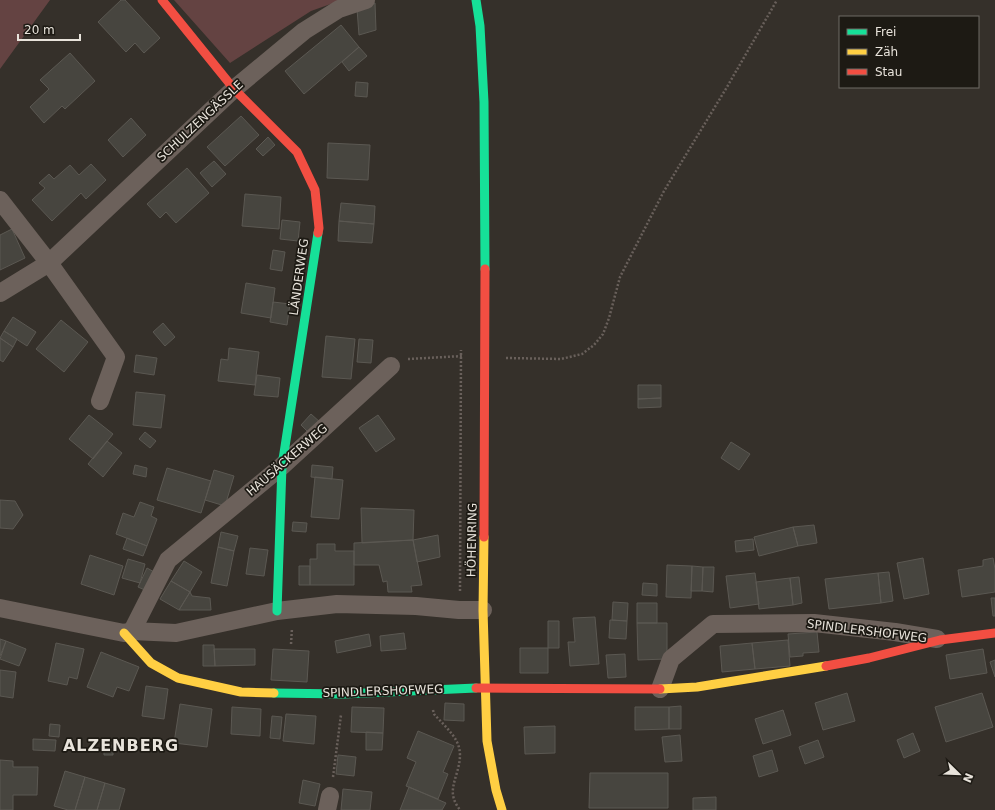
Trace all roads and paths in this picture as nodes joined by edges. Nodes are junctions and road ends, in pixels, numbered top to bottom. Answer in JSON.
{"nodes":[{"id":1,"x":162,"y":0,"type":"edge"},
{"id":2,"x":366,"y":0,"type":"edge"},
{"id":3,"x":476,"y":0,"type":"edge"},
{"id":4,"x":777,"y":0,"type":"edge"},
{"id":5,"x":234,"y":89,"type":"junction"},
{"id":6,"x":0,"y":200,"type":"edge"},
{"id":7,"x":49,"y":263,"type":"junction"},
{"id":8,"x":0,"y":293,"type":"edge"},
{"id":9,"x":461,"y":348,"type":"dead end"},
{"id":10,"x":461,"y":356,"type":"junction"},
{"id":11,"x":484,"y":358,"type":"junction"},
{"id":12,"x":391,"y":366,"type":"joint"},
{"id":13,"x":100,"y":401,"type":"dead end"},
{"id":14,"x":282,"y":466,"type":"junction"},
{"id":15,"x":0,"y":608,"type":"edge"},
{"id":16,"x":459,"y":610,"type":"junction"},
{"id":17,"x":483,"y":610,"type":"junction"},
{"id":18,"x":278,"y":611,"type":"junction"},
{"id":19,"x":128,"y":632,"type":"junction"},
{"id":20,"x":995,"y":633,"type":"edge"},
{"id":21,"x":940,"y":640,"type":"junction"},
{"id":22,"x":485,"y":688,"type":"junction"},
{"id":23,"x":660,"y":689,"type":"junction"},
{"id":24,"x":430,"y":690,"type":"junction"},
{"id":25,"x":344,"y":694,"type":"junction"},
{"id":26,"x":329,"y":803,"type":"edge"},
{"id":27,"x":460,"y":810,"type":"edge"},
{"id":28,"x":502,"y":810,"type":"edge"}],
"edges":[{"from":1,"to":5,"type":"street","name":"LÄNDERWEG"},
{"from":2,"to":5,"type":"street","name":"SCHULZENGÄSSLE"},
{"from":3,"to":11,"type":"street","name":"HÖHENRING"},
{"from":4,"to":11,"type":"path"},
{"from":5,"to":7,"type":"street","name":"SCHULZENGÄSSLE"},
{"from":5,"to":14,"type":"street","name":"LÄNDERWEG"},
{"from":6,"to":7,"type":"street"},
{"from":7,"to":8,"type":"street","name":"SCHULZENGÄSSLE"},
{"from":7,"to":13,"type":"street"},
{"from":9,"to":10,"type":"path"},
{"from":10,"to":11,"type":"path"},
{"from":10,"to":12,"type":"path"},
{"from":10,"to":16,"type":"path"},
{"from":11,"to":17,"type":"street","name":"HÖHENRING"},
{"from":12,"to":14,"type":"street","name":"HAUSÄCKERWEG"},
{"from":14,"to":18,"type":"street","name":"LÄNDERWEG"},
{"from":14,"to":19,"type":"street","name":"HAUSÄCKERWEG"},
{"from":15,"to":19,"type":"street"},
{"from":16,"to":17,"type":"street"},
{"from":16,"to":18,"type":"street"},
{"from":17,"to":22,"type":"street","name":"HÖHENRING"},
{"from":18,"to":19,"type":"street"},
{"from":19,"to":25,"type":"street","name":"SPINDLERSHOFWEG"},
{"from":20,"to":21,"type":"street","name":"SPINDLERSHOFWEG"},
{"from":21,"to":23,"type":"street","name":"SPINDLERSHOFWEG"},
{"from":21,"to":23,"type":"street","name":"SPINDLERSHOFWEG"},
{"from":22,"to":23,"type":"street","name":"SPINDLERSHOFWEG"},
{"from":22,"to":24,"type":"street","name":"SPINDLERSHOFWEG"},
{"from":22,"to":28,"type":"street","name":"HÖHENRING"},
{"from":24,"to":25,"type":"street","name":"SPINDLERSHOFWEG"},
{"from":24,"to":27,"type":"path"},
{"from":25,"to":26,"type":"path"}]}
